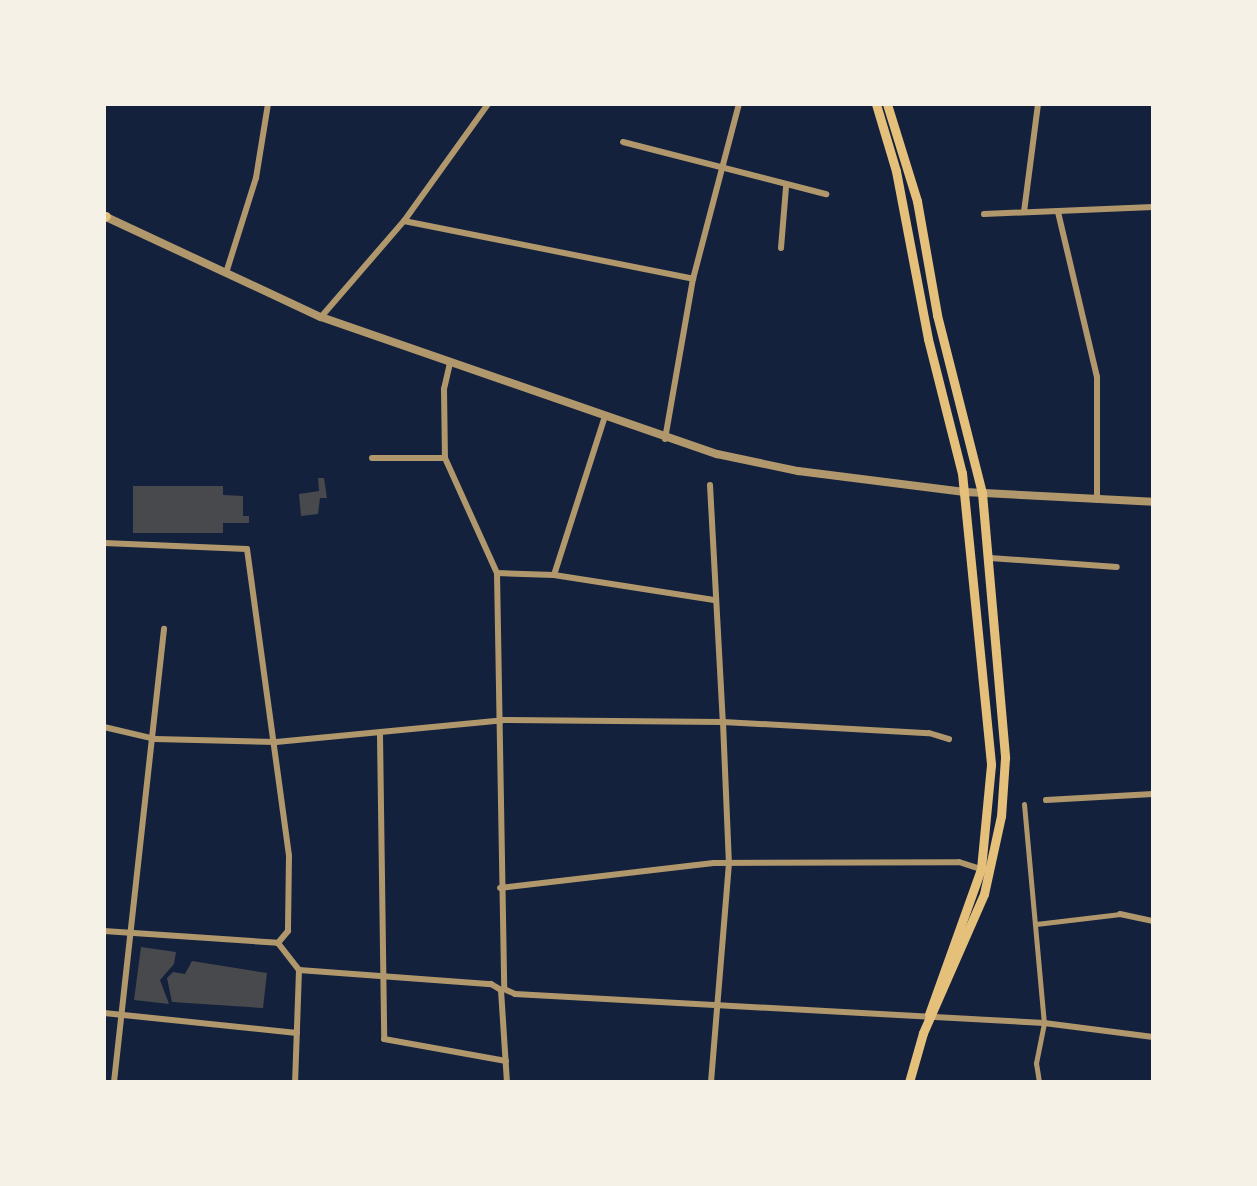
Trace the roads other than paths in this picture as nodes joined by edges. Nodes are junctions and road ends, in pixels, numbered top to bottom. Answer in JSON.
{"nodes":[{"id":1,"x":268,"y":104,"type":"edge"},
{"id":2,"x":476,"y":104,"type":"edge"},
{"id":3,"x":739,"y":104,"type":"edge"},
{"id":4,"x":876,"y":104,"type":"edge"},
{"id":5,"x":887,"y":104,"type":"edge"},
{"id":6,"x":1038,"y":104,"type":"edge"},
{"id":7,"x":486,"y":107,"type":"edge"},
{"id":8,"x":623,"y":142,"type":"dead end"},
{"id":9,"x":723,"y":170,"type":"junction"},
{"id":10,"x":786,"y":187,"type":"junction"},
{"id":11,"x":826,"y":194,"type":"dead end"},
{"id":12,"x":1153,"y":207,"type":"edge"},
{"id":13,"x":1024,"y":212,"type":"junction"},
{"id":14,"x":1058,"y":212,"type":"junction"},
{"id":15,"x":984,"y":214,"type":"dead end"},
{"id":16,"x":105,"y":216,"type":"edge"},
{"id":17,"x":404,"y":221,"type":"junction"},
{"id":18,"x":781,"y":248,"type":"dead end"},
{"id":19,"x":226,"y":273,"type":"junction"},
{"id":20,"x":693,"y":279,"type":"junction"},
{"id":21,"x":321,"y":317,"type":"junction"},
{"id":22,"x":450,"y":363,"type":"junction"},
{"id":23,"x":604,"y":419,"type":"junction"},
{"id":24,"x":665,"y":439,"type":"junction"},
{"id":25,"x":372,"y":458,"type":"dead end"},
{"id":26,"x":445,"y":458,"type":"junction"},
{"id":27,"x":710,"y":485,"type":"dead end"},
{"id":28,"x":965,"y":492,"type":"junction"},
{"id":29,"x":982,"y":493,"type":"junction"},
{"id":30,"x":1097,"y":500,"type":"junction"},
{"id":31,"x":1153,"y":502,"type":"edge"},
{"id":32,"x":104,"y":543,"type":"edge"},
{"id":33,"x":990,"y":558,"type":"junction"},
{"id":34,"x":1117,"y":567,"type":"dead end"},
{"id":35,"x":497,"y":573,"type":"junction"},
{"id":36,"x":554,"y":575,"type":"junction"},
{"id":37,"x":714,"y":600,"type":"junction"},
{"id":38,"x":164,"y":629,"type":"dead end"},
{"id":39,"x":503,"y":720,"type":"junction"},
{"id":40,"x":723,"y":722,"type":"junction"},
{"id":41,"x":104,"y":727,"type":"edge"},
{"id":42,"x":380,"y":735,"type":"junction"},
{"id":43,"x":155,"y":739,"type":"junction"},
{"id":44,"x":949,"y":739,"type":"dead end"},
{"id":45,"x":276,"y":742,"type":"junction"},
{"id":46,"x":1153,"y":794,"type":"edge"},
{"id":47,"x":1046,"y":800,"type":"dead end"},
{"id":48,"x":1024,"y":804,"type":"dead end"},
{"id":49,"x":729,"y":863,"type":"junction"},
{"id":50,"x":981,"y":869,"type":"junction"},
{"id":51,"x":500,"y":888,"type":"junction"},
{"id":52,"x":1120,"y":914,"type":"joint"},
{"id":53,"x":1153,"y":921,"type":"edge"},
{"id":54,"x":1036,"y":924,"type":"junction"},
{"id":55,"x":104,"y":931,"type":"edge"},
{"id":56,"x":131,"y":934,"type":"junction"},
{"id":57,"x":278,"y":943,"type":"junction"},
{"id":58,"x":299,"y":970,"type":"junction"},
{"id":59,"x":387,"y":976,"type":"junction"},
{"id":60,"x":502,"y":990,"type":"junction"},
{"id":61,"x":719,"y":1003,"type":"junction"},
{"id":62,"x":104,"y":1013,"type":"edge"},
{"id":63,"x":122,"y":1014,"type":"junction"},
{"id":64,"x":929,"y":1019,"type":"junction"},
{"id":65,"x":1044,"y":1023,"type":"junction"},
{"id":66,"x":297,"y":1033,"type":"junction"},
{"id":67,"x":1153,"y":1037,"type":"edge"},
{"id":68,"x":506,"y":1061,"type":"junction"},
{"id":69,"x":114,"y":1082,"type":"edge"},
{"id":70,"x":295,"y":1082,"type":"edge"},
{"id":71,"x":507,"y":1082,"type":"edge"},
{"id":72,"x":711,"y":1082,"type":"edge"},
{"id":73,"x":909,"y":1082,"type":"edge"},
{"id":74,"x":1039,"y":1082,"type":"edge"}],
"edges":[{"from":1,"to":19,"type":"street"},
{"from":2,"to":7,"type":"street"},
{"from":3,"to":9,"type":"street"},
{"from":4,"to":28,"type":"main road"},
{"from":5,"to":29,"type":"main road"},
{"from":6,"to":13,"type":"street"},
{"from":7,"to":17,"type":"street"},
{"from":8,"to":9,"type":"street"},
{"from":9,"to":10,"type":"street"},
{"from":9,"to":20,"type":"street"},
{"from":10,"to":11,"type":"street"},
{"from":10,"to":18,"type":"street"},
{"from":12,"to":14,"type":"street"},
{"from":13,"to":14,"type":"street"},
{"from":13,"to":15,"type":"street"},
{"from":14,"to":30,"type":"street"},
{"from":16,"to":19,"type":"street"},
{"from":17,"to":20,"type":"street"},
{"from":17,"to":21,"type":"street"},
{"from":19,"to":21,"type":"street"},
{"from":20,"to":24,"type":"street"},
{"from":21,"to":22,"type":"street"},
{"from":22,"to":23,"type":"street"},
{"from":22,"to":26,"type":"street"},
{"from":23,"to":24,"type":"street"},
{"from":23,"to":36,"type":"street"},
{"from":24,"to":28,"type":"street"},
{"from":25,"to":26,"type":"street"},
{"from":26,"to":35,"type":"street"},
{"from":27,"to":37,"type":"street"},
{"from":28,"to":29,"type":"street"},
{"from":28,"to":50,"type":"main road"},
{"from":29,"to":30,"type":"street"},
{"from":29,"to":33,"type":"main road"},
{"from":30,"to":31,"type":"street"},
{"from":32,"to":45,"type":"street"},
{"from":33,"to":34,"type":"street"},
{"from":33,"to":64,"type":"main road"},
{"from":35,"to":36,"type":"street"},
{"from":35,"to":39,"type":"street"},
{"from":36,"to":37,"type":"street"},
{"from":37,"to":40,"type":"street"},
{"from":38,"to":43,"type":"street"},
{"from":39,"to":40,"type":"street"},
{"from":39,"to":42,"type":"street"},
{"from":39,"to":51,"type":"street"},
{"from":40,"to":44,"type":"street"},
{"from":40,"to":49,"type":"street"},
{"from":41,"to":43,"type":"street"},
{"from":42,"to":45,"type":"street"},
{"from":42,"to":59,"type":"street"},
{"from":43,"to":45,"type":"street"},
{"from":43,"to":56,"type":"street"},
{"from":45,"to":57,"type":"street"},
{"from":46,"to":47,"type":"street"},
{"from":48,"to":54,"type":"street"},
{"from":49,"to":50,"type":"street"},
{"from":49,"to":51,"type":"street"},
{"from":49,"to":61,"type":"street"},
{"from":50,"to":64,"type":"main road"},
{"from":51,"to":60,"type":"street"},
{"from":52,"to":53,"type":"street"},
{"from":52,"to":54,"type":"street"},
{"from":54,"to":65,"type":"street"},
{"from":55,"to":56,"type":"street"},
{"from":56,"to":57,"type":"street"},
{"from":56,"to":63,"type":"street"},
{"from":57,"to":58,"type":"street"},
{"from":58,"to":59,"type":"street"},
{"from":58,"to":66,"type":"street"},
{"from":59,"to":60,"type":"street"},
{"from":59,"to":68,"type":"street"},
{"from":60,"to":61,"type":"street"},
{"from":60,"to":68,"type":"street"},
{"from":61,"to":64,"type":"street"},
{"from":61,"to":72,"type":"street"},
{"from":62,"to":63,"type":"street"},
{"from":63,"to":66,"type":"street"},
{"from":63,"to":69,"type":"street"},
{"from":64,"to":65,"type":"street"},
{"from":64,"to":73,"type":"main road"},
{"from":65,"to":67,"type":"street"},
{"from":65,"to":74,"type":"street"},
{"from":66,"to":70,"type":"street"},
{"from":68,"to":71,"type":"street"}]}
